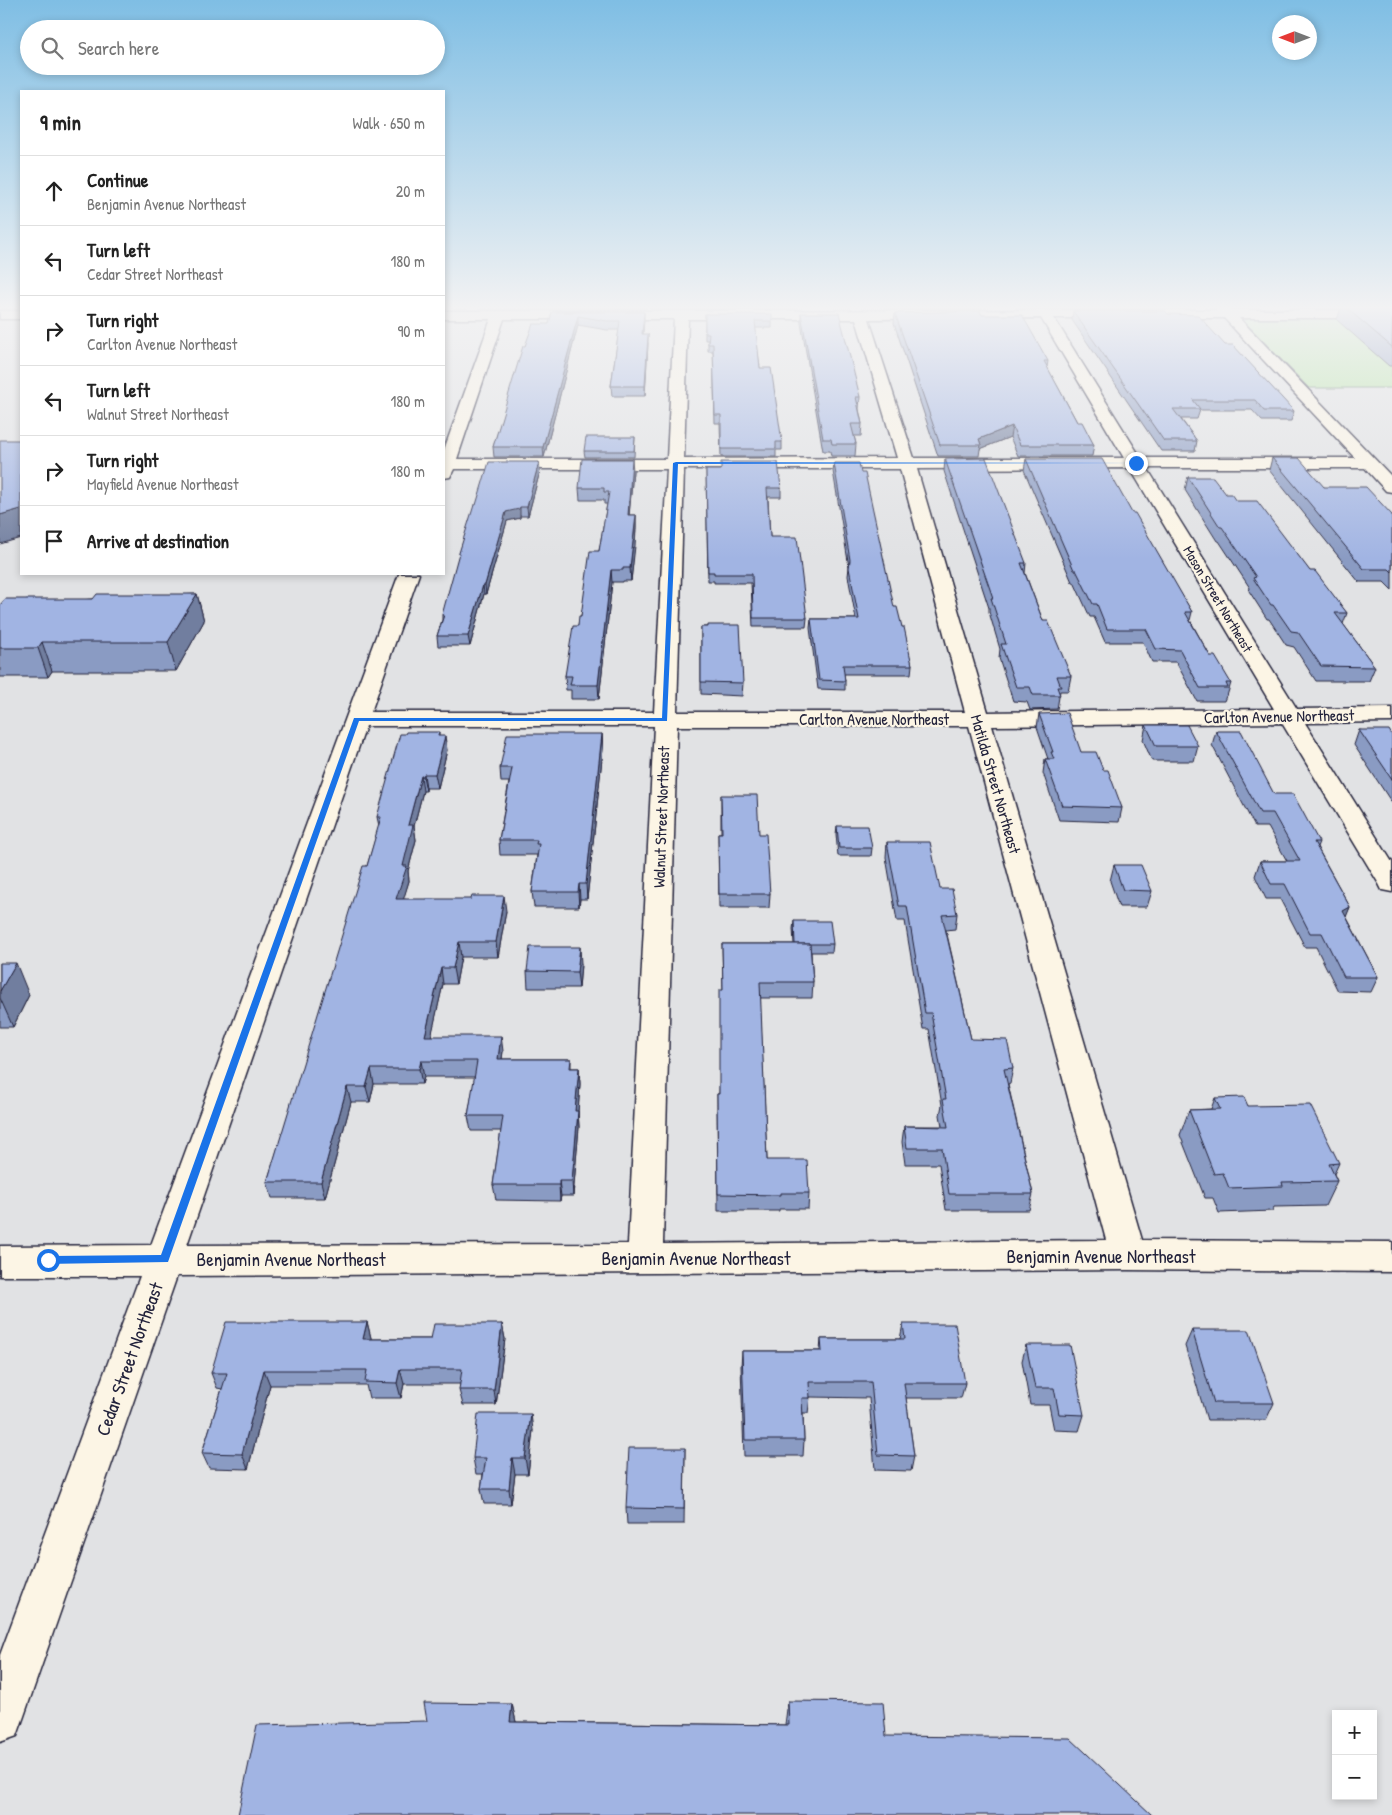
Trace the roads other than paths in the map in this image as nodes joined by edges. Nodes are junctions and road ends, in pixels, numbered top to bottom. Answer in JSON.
{"nodes":[{"id":1,"x":473,"y":390,"type":"edge"},
{"id":2,"x":679,"y":390,"type":"edge"},
{"id":3,"x":884,"y":390,"type":"edge"},
{"id":4,"x":1091,"y":390,"type":"edge"},
{"id":5,"x":1300,"y":390,"type":"edge"},
{"id":6,"x":676,"y":463,"type":"junction"},
{"id":7,"x":907,"y":463,"type":"junction"},
{"id":8,"x":1136,"y":463,"type":"junction"},
{"id":9,"x":1369,"y":463,"type":"junction"},
{"id":10,"x":445,"y":468,"type":"edge"},
{"id":11,"x":1392,"y":487,"type":"edge"},
{"id":12,"x":409,"y":575,"type":"edge"},
{"id":13,"x":1392,"y":715,"type":"edge"},
{"id":14,"x":1289,"y":716,"type":"junction"},
{"id":15,"x":357,"y":719,"type":"junction"},
{"id":16,"x":978,"y":719,"type":"junction"},
{"id":17,"x":665,"y":720,"type":"junction"},
{"id":18,"x":1392,"y":884,"type":"edge"},
{"id":19,"x":1128,"y":1255,"type":"junction"},
{"id":20,"x":1392,"y":1257,"type":"edge"},
{"id":21,"x":164,"y":1259,"type":"junction"},
{"id":22,"x":645,"y":1259,"type":"junction"},
{"id":23,"x":0,"y":1261,"type":"edge"},
{"id":24,"x":0,"y":1720,"type":"edge"}],
"edges":[{"from":1,"to":10,"type":"street"},
{"from":2,"to":6,"type":"street","name":"Walnut Street Northeast"},
{"from":3,"to":7,"type":"street","name":"Matilda Street Northeast"},
{"from":4,"to":8,"type":"street","name":"Mason Street Northeast"},
{"from":5,"to":9,"type":"street"},
{"from":6,"to":7,"type":"street"},
{"from":6,"to":10,"type":"street"},
{"from":6,"to":17,"type":"street","name":"Walnut Street Northeast"},
{"from":7,"to":8,"type":"street"},
{"from":7,"to":16,"type":"street","name":"Matilda Street Northeast"},
{"from":8,"to":9,"type":"street"},
{"from":8,"to":14,"type":"street","name":"Mason Street Northeast"},
{"from":9,"to":11,"type":"street"},
{"from":12,"to":15,"type":"street","name":"Cedar Street Northeast"},
{"from":13,"to":14,"type":"street","name":"Carlton Avenue Northeast"},
{"from":14,"to":16,"type":"street","name":"Carlton Avenue Northeast"},
{"from":14,"to":18,"type":"street","name":"Mason Street Northeast"},
{"from":15,"to":17,"type":"street","name":"Carlton Avenue Northeast"},
{"from":15,"to":21,"type":"street","name":"Cedar Street Northeast"},
{"from":16,"to":17,"type":"street","name":"Carlton Avenue Northeast"},
{"from":16,"to":19,"type":"street","name":"Matilda Street Northeast"},
{"from":17,"to":22,"type":"street","name":"Walnut Street Northeast"},
{"from":19,"to":20,"type":"street","name":"Benjamin Avenue Northeast"},
{"from":19,"to":22,"type":"street","name":"Benjamin Avenue Northeast"},
{"from":21,"to":22,"type":"street","name":"Benjamin Avenue Northeast"},
{"from":21,"to":23,"type":"street","name":"Benjamin Avenue Northeast"},
{"from":21,"to":24,"type":"street","name":"Cedar Street Northeast"}]}
